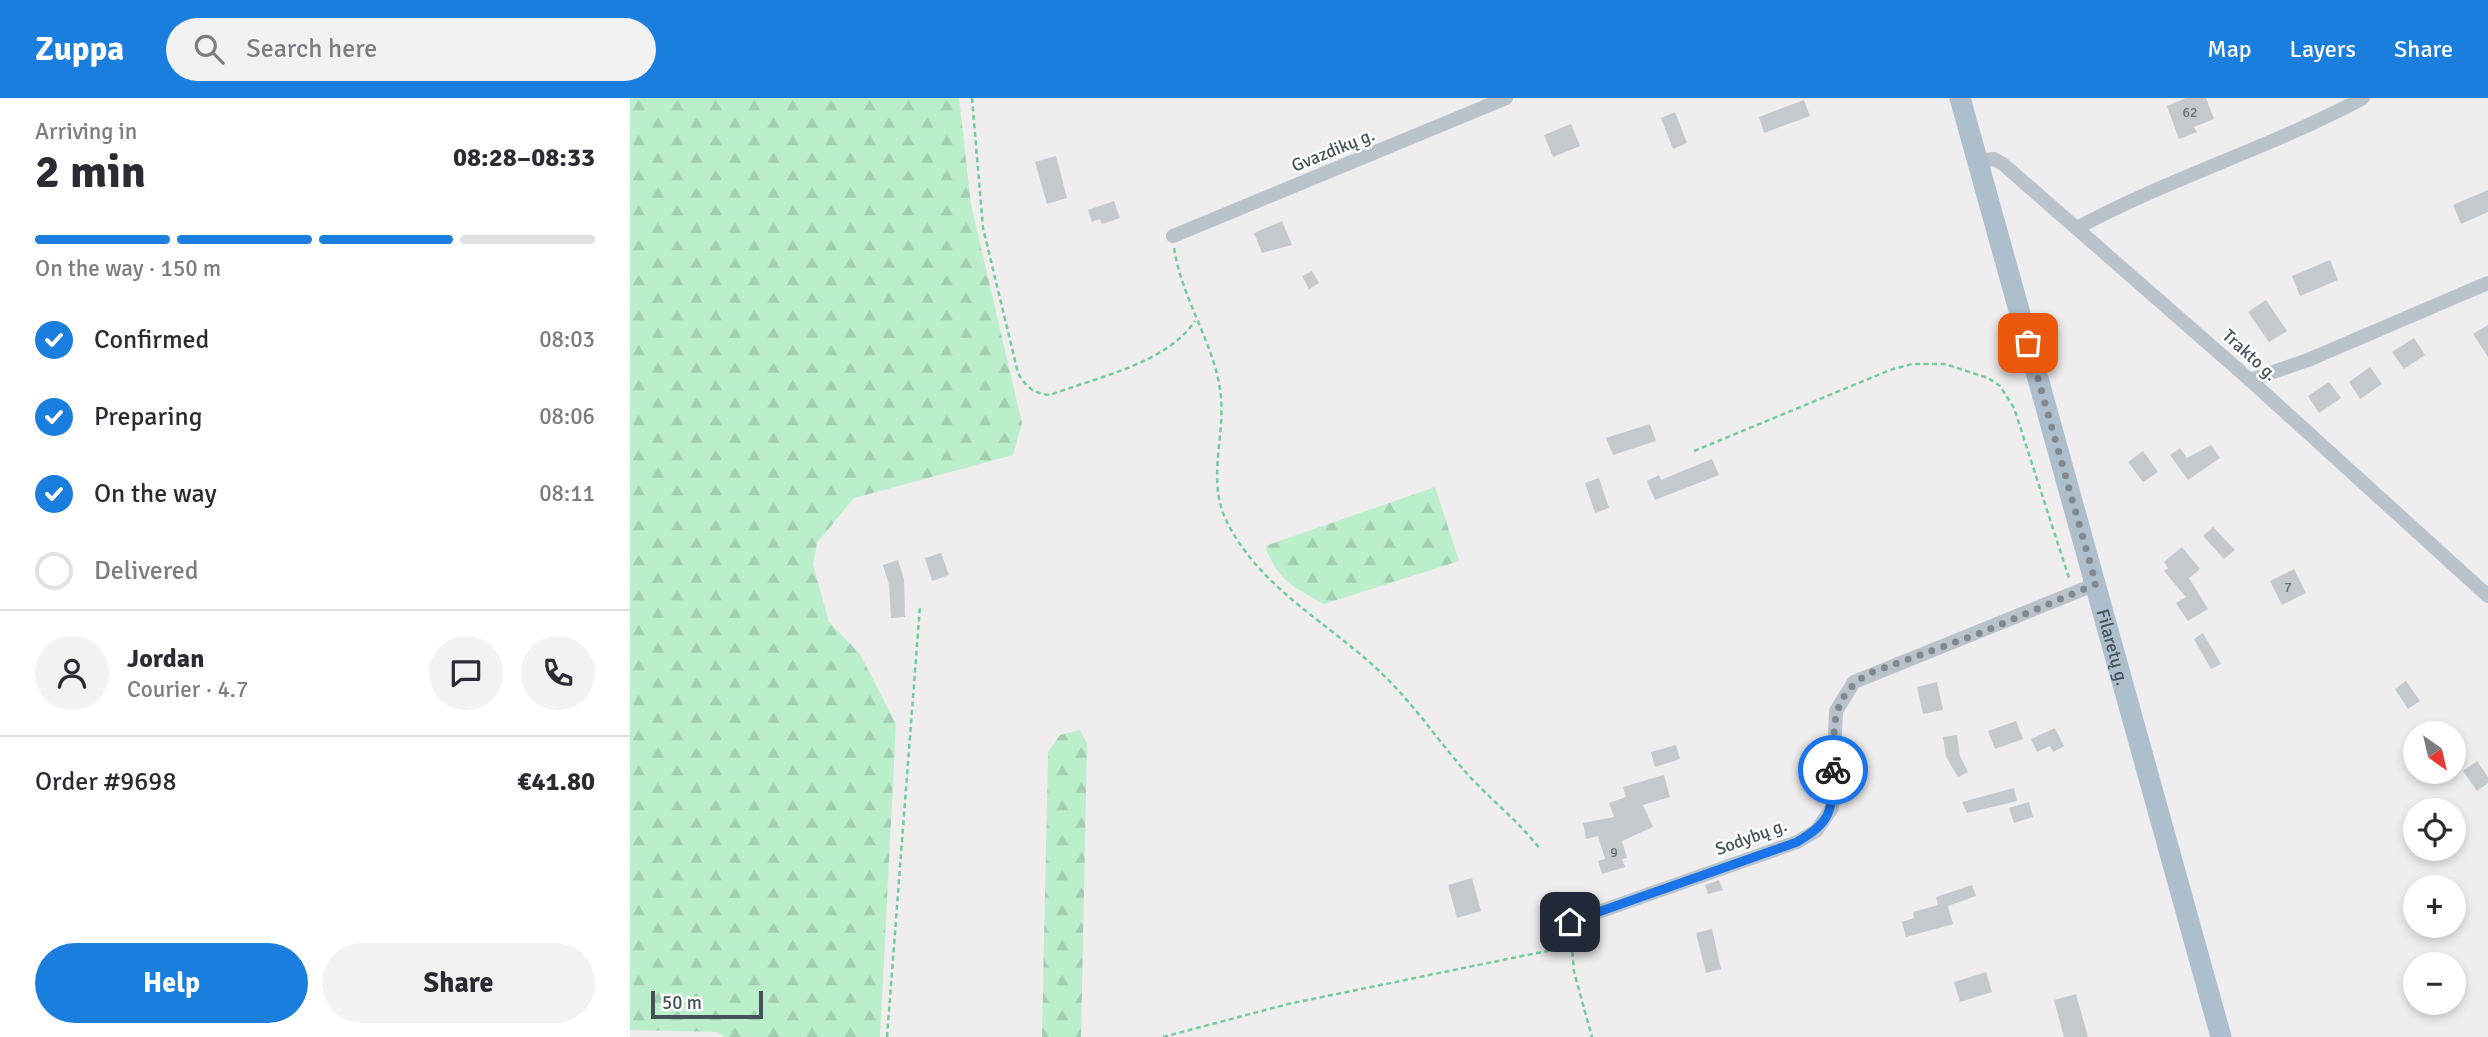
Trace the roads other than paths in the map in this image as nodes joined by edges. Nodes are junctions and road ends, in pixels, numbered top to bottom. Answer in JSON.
{"nodes":[{"id":1,"x":1506,"y":98,"type":"edge"},
{"id":2,"x":1960,"y":98,"type":"edge"},
{"id":3,"x":2363,"y":98,"type":"edge"},
{"id":4,"x":1977,"y":161,"type":"junction"},
{"id":5,"x":2077,"y":228,"type":"junction"},
{"id":6,"x":1172,"y":236,"type":"road end"},
{"id":7,"x":2488,"y":283,"type":"edge"},
{"id":8,"x":2250,"y":380,"type":"junction"},
{"id":9,"x":2096,"y":584,"type":"junction"},
{"id":10,"x":2488,"y":596,"type":"edge"},
{"id":11,"x":1570,"y":922,"type":"road end"},
{"id":12,"x":2221,"y":1037,"type":"edge"}],
"edges":[{"from":1,"to":6,"type":"street","name":"Gvazdikų g."},
{"from":2,"to":4,"type":"main road","name":"Filaretų g."},
{"from":3,"to":5,"type":"street"},
{"from":4,"to":5,"type":"street","name":"Trakto g."},
{"from":4,"to":9,"type":"main road","name":"Filaretų g."},
{"from":5,"to":8,"type":"street","name":"Trakto g."},
{"from":7,"to":8,"type":"street"},
{"from":8,"to":10,"type":"street","name":"Trakto g."},
{"from":9,"to":11,"type":"street","name":"Sodybų g."},
{"from":9,"to":12,"type":"main road","name":"Filaretų g."}]}
